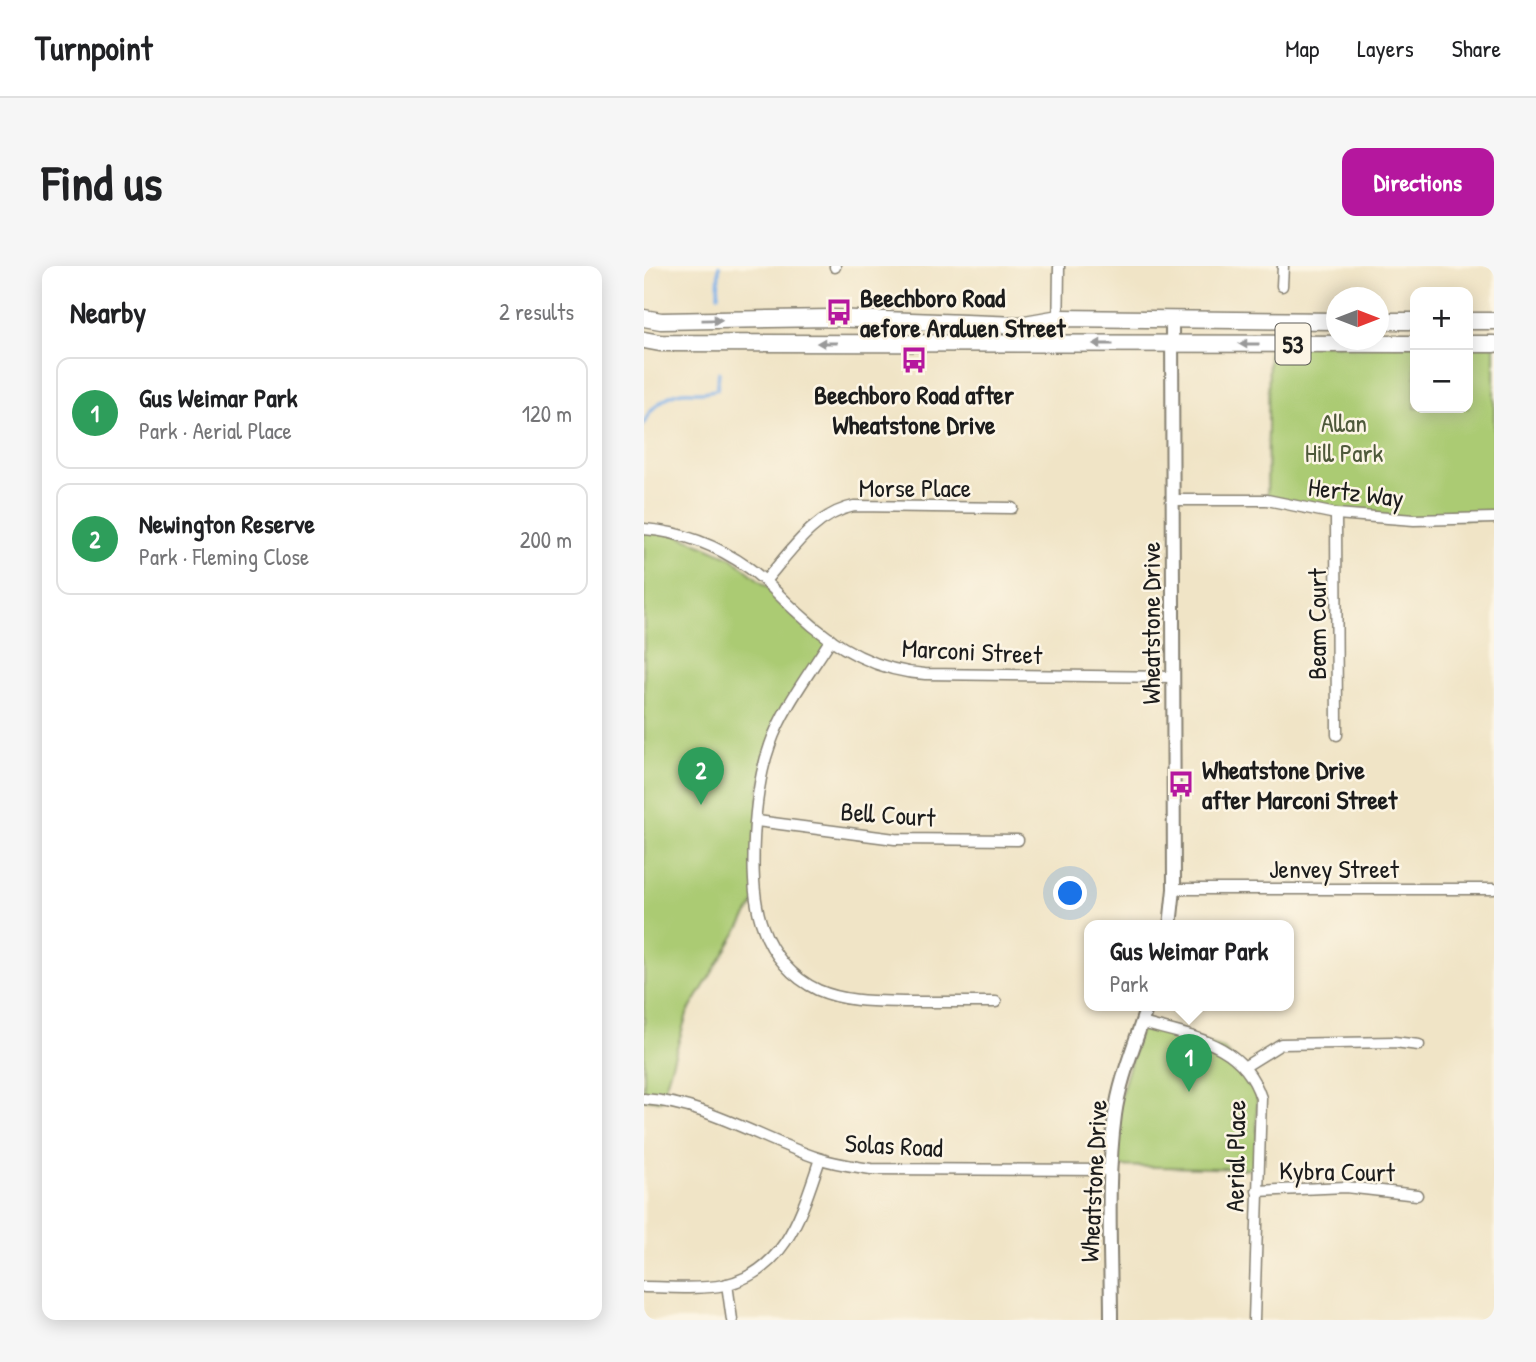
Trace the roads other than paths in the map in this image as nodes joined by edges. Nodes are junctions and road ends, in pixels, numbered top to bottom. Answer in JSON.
{"nodes":[{"id":1,"x":1059,"y":266,"type":"edge"},
{"id":2,"x":1283,"y":266,"type":"edge"},
{"id":3,"x":1282,"y":286,"type":"dead end"},
{"id":4,"x":644,"y":318,"type":"edge"},
{"id":5,"x":1059,"y":318,"type":"junction"},
{"id":6,"x":1172,"y":320,"type":"junction"},
{"id":7,"x":1326,"y":320,"type":"edge"},
{"id":8,"x":1389,"y":321,"type":"edge"},
{"id":9,"x":1410,"y":321,"type":"edge"},
{"id":10,"x":1473,"y":321,"type":"edge"},
{"id":11,"x":1494,"y":321,"type":"edge"},
{"id":12,"x":644,"y":340,"type":"edge"},
{"id":13,"x":1058,"y":344,"type":"junction"},
{"id":14,"x":1172,"y":344,"type":"junction"},
{"id":15,"x":1410,"y":344,"type":"edge"},
{"id":16,"x":1473,"y":344,"type":"edge"},
{"id":17,"x":1494,"y":344,"type":"edge"},
{"id":18,"x":1172,"y":500,"type":"junction"},
{"id":19,"x":1012,"y":508,"type":"dead end"},
{"id":20,"x":1336,"y":514,"type":"junction"},
{"id":21,"x":1494,"y":518,"type":"edge"},
{"id":22,"x":644,"y":529,"type":"edge"},
{"id":23,"x":765,"y":581,"type":"junction"},
{"id":24,"x":831,"y":639,"type":"junction"},
{"id":25,"x":1173,"y":677,"type":"junction"},
{"id":26,"x":1337,"y":735,"type":"dead end"},
{"id":27,"x":757,"y":821,"type":"junction"},
{"id":28,"x":1018,"y":840,"type":"dead end"},
{"id":29,"x":1174,"y":889,"type":"junction"},
{"id":30,"x":1494,"y":889,"type":"edge"},
{"id":31,"x":1171,"y":920,"type":"edge"},
{"id":32,"x":996,"y":1002,"type":"dead end"},
{"id":33,"x":1146,"y":1011,"type":"edge"},
{"id":34,"x":1142,"y":1023,"type":"junction"},
{"id":35,"x":1419,"y":1045,"type":"dead end"},
{"id":36,"x":1244,"y":1067,"type":"junction"},
{"id":37,"x":644,"y":1100,"type":"edge"},
{"id":38,"x":820,"y":1159,"type":"junction"},
{"id":39,"x":1111,"y":1170,"type":"junction"},
{"id":40,"x":1257,"y":1191,"type":"junction"},
{"id":41,"x":1417,"y":1195,"type":"dead end"},
{"id":42,"x":727,"y":1284,"type":"junction"},
{"id":43,"x":644,"y":1287,"type":"edge"},
{"id":44,"x":732,"y":1320,"type":"edge"},
{"id":45,"x":1111,"y":1320,"type":"edge"},
{"id":46,"x":1254,"y":1320,"type":"edge"}],
"edges":[{"from":1,"to":5,"type":"street"},
{"from":2,"to":3,"type":"street"},
{"from":4,"to":5,"type":"main road","number":"53","one_way":true},
{"from":5,"to":6,"type":"main road","number":"53"},
{"from":5,"to":13,"type":"street"},
{"from":6,"to":7,"type":"main road","number":"53"},
{"from":6,"to":14,"type":"street","name":"Wheatstone Drive"},
{"from":8,"to":9,"type":"main road"},
{"from":10,"to":11,"type":"main road"},
{"from":13,"to":12,"type":"main road","number":"53","one_way":true},
{"from":14,"to":13,"type":"main road","number":"53","one_way":true},
{"from":15,"to":14,"type":"main road","number":"53","one_way":true},
{"from":14,"to":18,"type":"street","name":"Wheatstone Drive"},
{"from":16,"to":17,"type":"main road"},
{"from":18,"to":20,"type":"street","name":"Hertz Way"},
{"from":18,"to":25,"type":"street","name":"Wheatstone Drive"},
{"from":19,"to":23,"type":"street","name":"Morse Place"},
{"from":20,"to":21,"type":"street","name":"Hertz Way"},
{"from":20,"to":26,"type":"street","name":"Beam Court"},
{"from":22,"to":23,"type":"street","name":"Marconi Street"},
{"from":23,"to":24,"type":"street","name":"Marconi Street"},
{"from":24,"to":25,"type":"street","name":"Marconi Street"},
{"from":24,"to":27,"type":"street"},
{"from":25,"to":29,"type":"street","name":"Wheatstone Drive"},
{"from":27,"to":28,"type":"street","name":"Bell Court"},
{"from":27,"to":32,"type":"street"},
{"from":29,"to":30,"type":"street","name":"Jenvey Street"},
{"from":29,"to":31,"type":"street","name":"Wheatstone Drive"},
{"from":33,"to":34,"type":"street","name":"Wheatstone Drive"},
{"from":34,"to":36,"type":"street","name":"Aerial Place"},
{"from":34,"to":39,"type":"street","name":"Wheatstone Drive"},
{"from":35,"to":36,"type":"street"},
{"from":36,"to":40,"type":"street","name":"Aerial Place"},
{"from":37,"to":38,"type":"street","name":"Solas Road"},
{"from":38,"to":39,"type":"street","name":"Solas Road"},
{"from":38,"to":42,"type":"street"},
{"from":39,"to":45,"type":"street","name":"Wheatstone Drive"},
{"from":40,"to":41,"type":"street","name":"Kybra Court"},
{"from":40,"to":46,"type":"street","name":"Aerial Place"},
{"from":42,"to":43,"type":"street"},
{"from":42,"to":44,"type":"street"}]}
